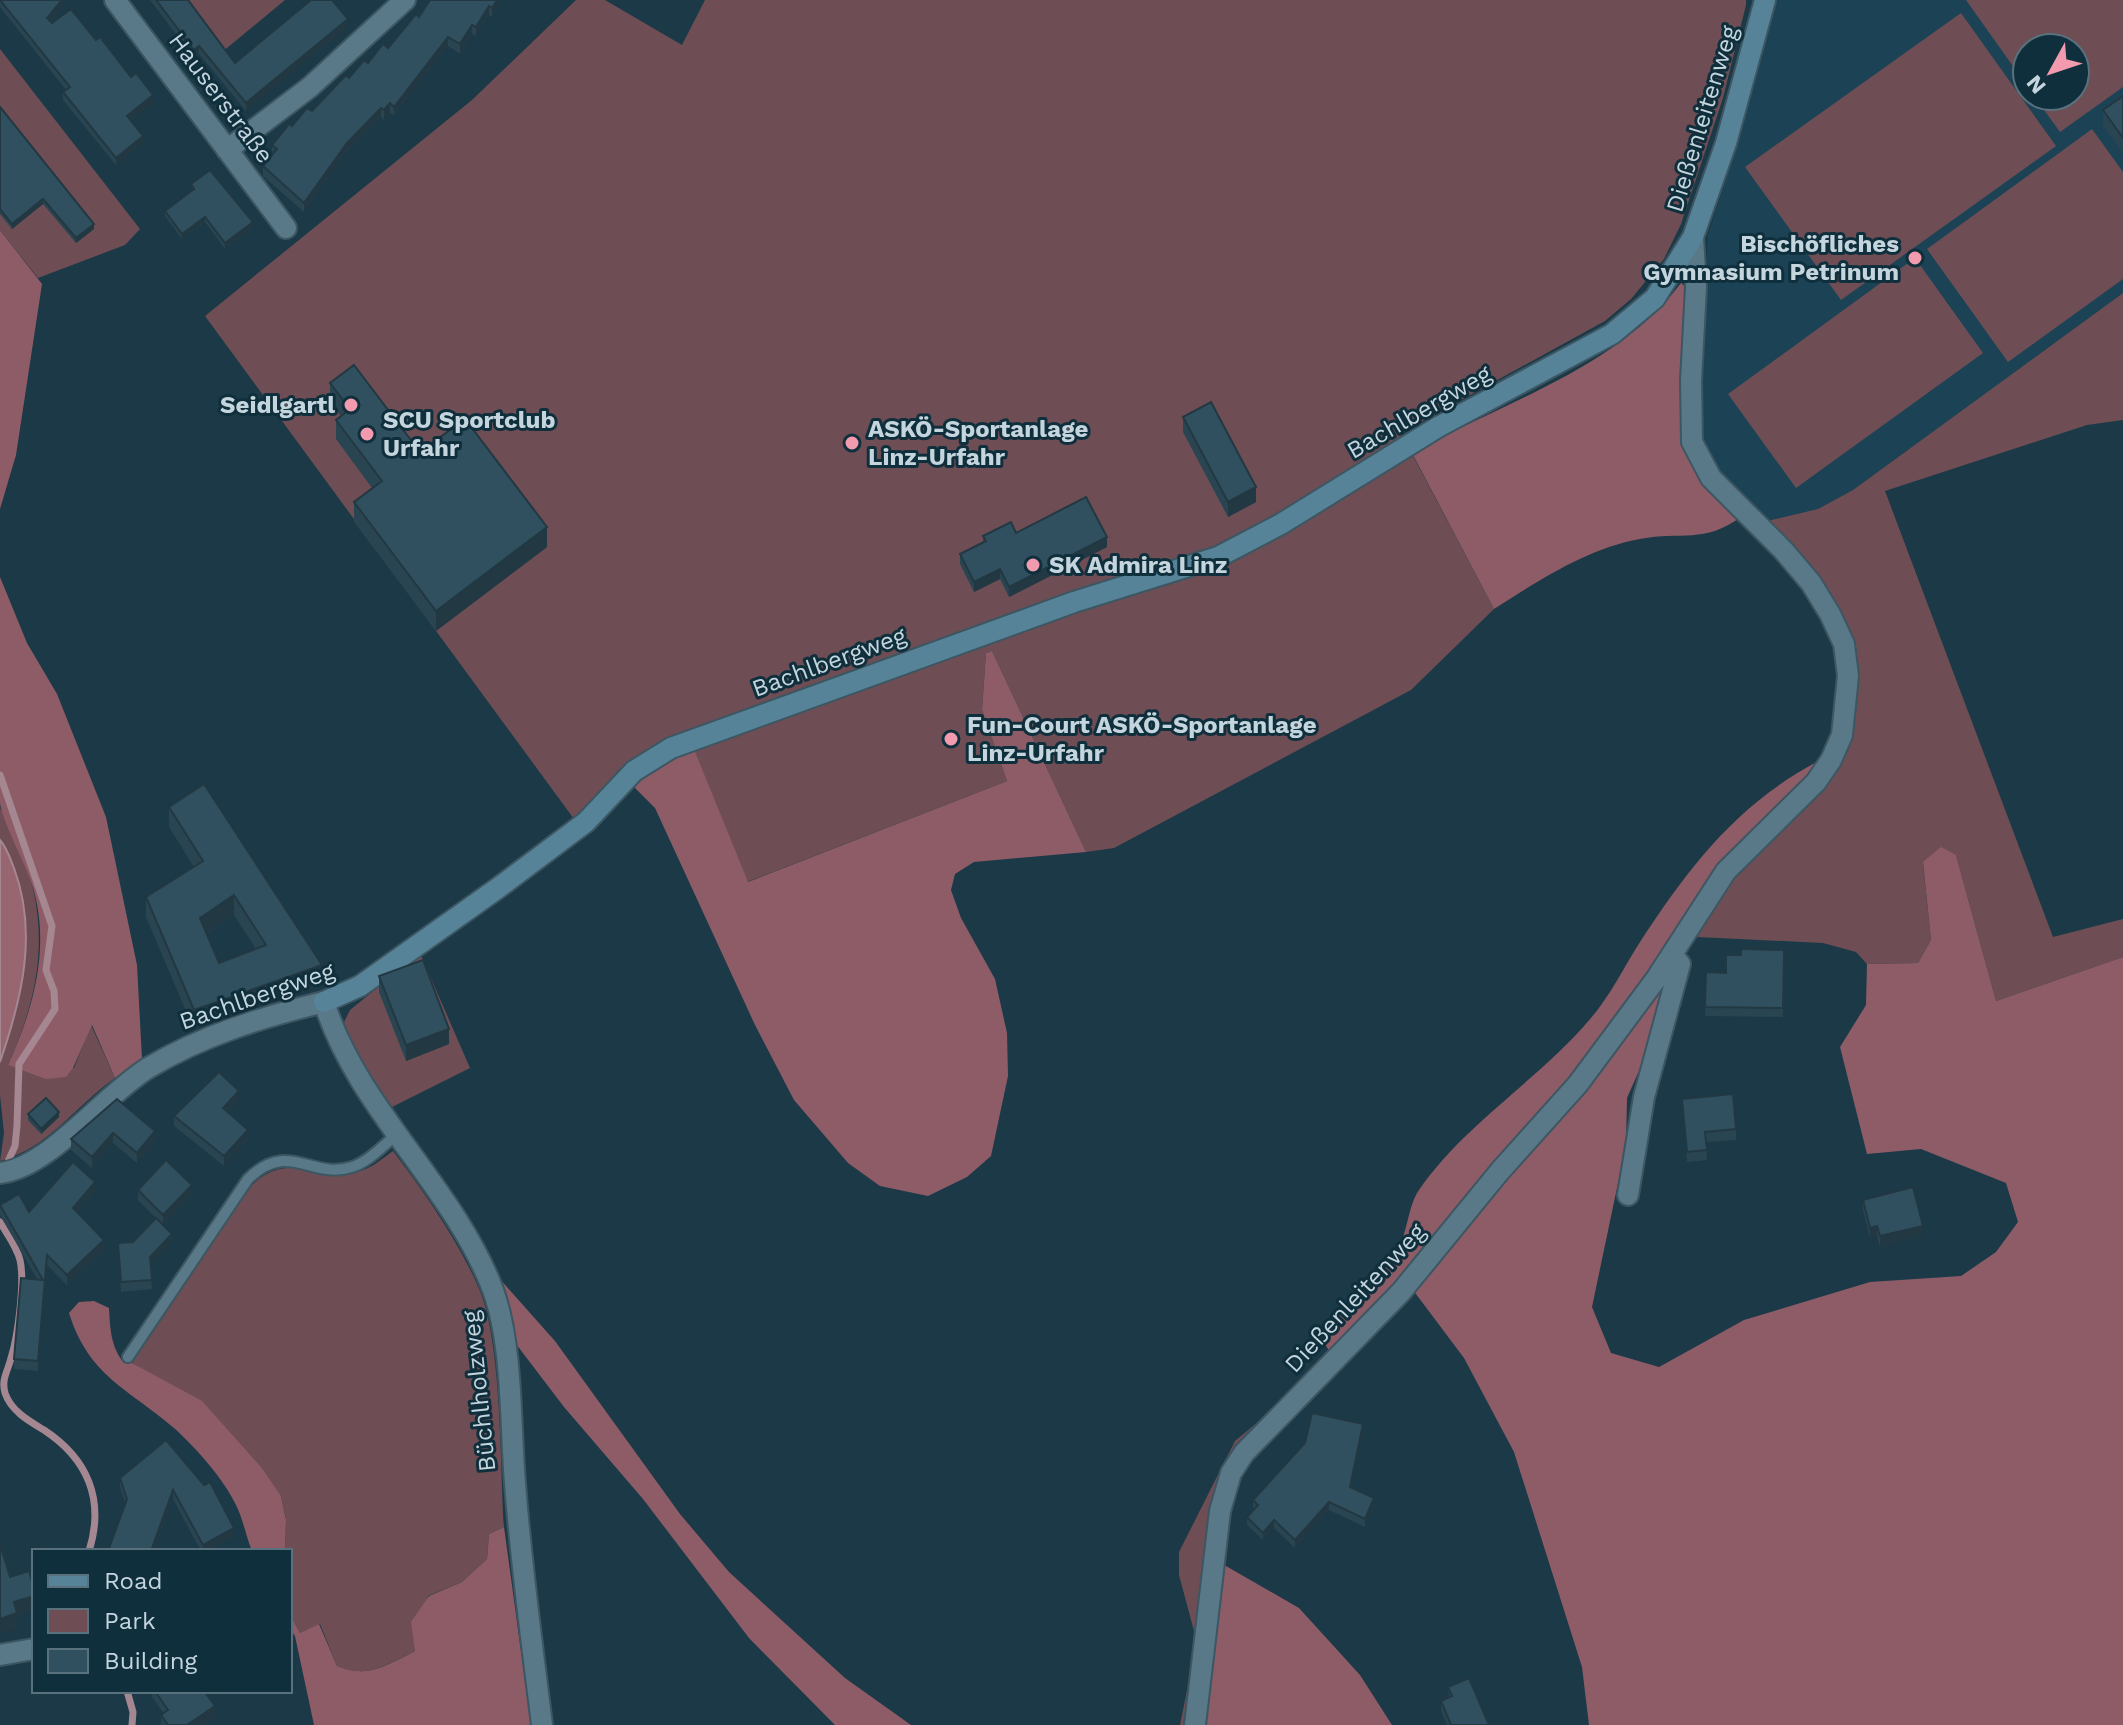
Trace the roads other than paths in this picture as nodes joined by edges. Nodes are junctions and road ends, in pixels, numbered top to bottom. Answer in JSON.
{"nodes":[{"id":1,"x":115,"y":0,"type":"edge"},
{"id":2,"x":405,"y":0,"type":"edge"},
{"id":3,"x":1765,"y":0,"type":"edge"},
{"id":4,"x":227,"y":150,"type":"junction"},
{"id":5,"x":286,"y":228,"type":"dead end"},
{"id":6,"x":1693,"y":237,"type":"junction"},
{"id":7,"x":1672,"y":955,"type":"junction"},
{"id":8,"x":324,"y":1002,"type":"junction"},
{"id":9,"x":397,"y":1134,"type":"junction"},
{"id":10,"x":3,"y":1173,"type":"edge"},
{"id":11,"x":1628,"y":1195,"type":"dead end"},
{"id":12,"x":128,"y":1357,"type":"dead end"},
{"id":13,"x":32,"y":1649,"type":"edge"},
{"id":14,"x":0,"y":1655,"type":"edge"},
{"id":15,"x":542,"y":1725,"type":"edge"},
{"id":16,"x":1195,"y":1725,"type":"edge"}],
"edges":[{"from":1,"to":4,"type":"street","name":"Hauserstraße"},
{"from":2,"to":4,"type":"street"},
{"from":3,"to":6,"type":"street","name":"Dießenleitenweg"},
{"from":4,"to":5,"type":"street","name":"Hauserstraße"},
{"from":6,"to":7,"type":"street","name":"Dießenleitenweg"},
{"from":6,"to":8,"type":"street","name":"Bachlbergweg"},
{"from":7,"to":11,"type":"street"},
{"from":7,"to":16,"type":"street","name":"Dießenleitenweg"},
{"from":8,"to":9,"type":"street","name":"Büchlholzweg"},
{"from":8,"to":10,"type":"street","name":"Bachlbergweg"},
{"from":9,"to":12,"type":"lane"},
{"from":9,"to":15,"type":"street","name":"Büchlholzweg"},
{"from":13,"to":14,"type":"street"}]}
